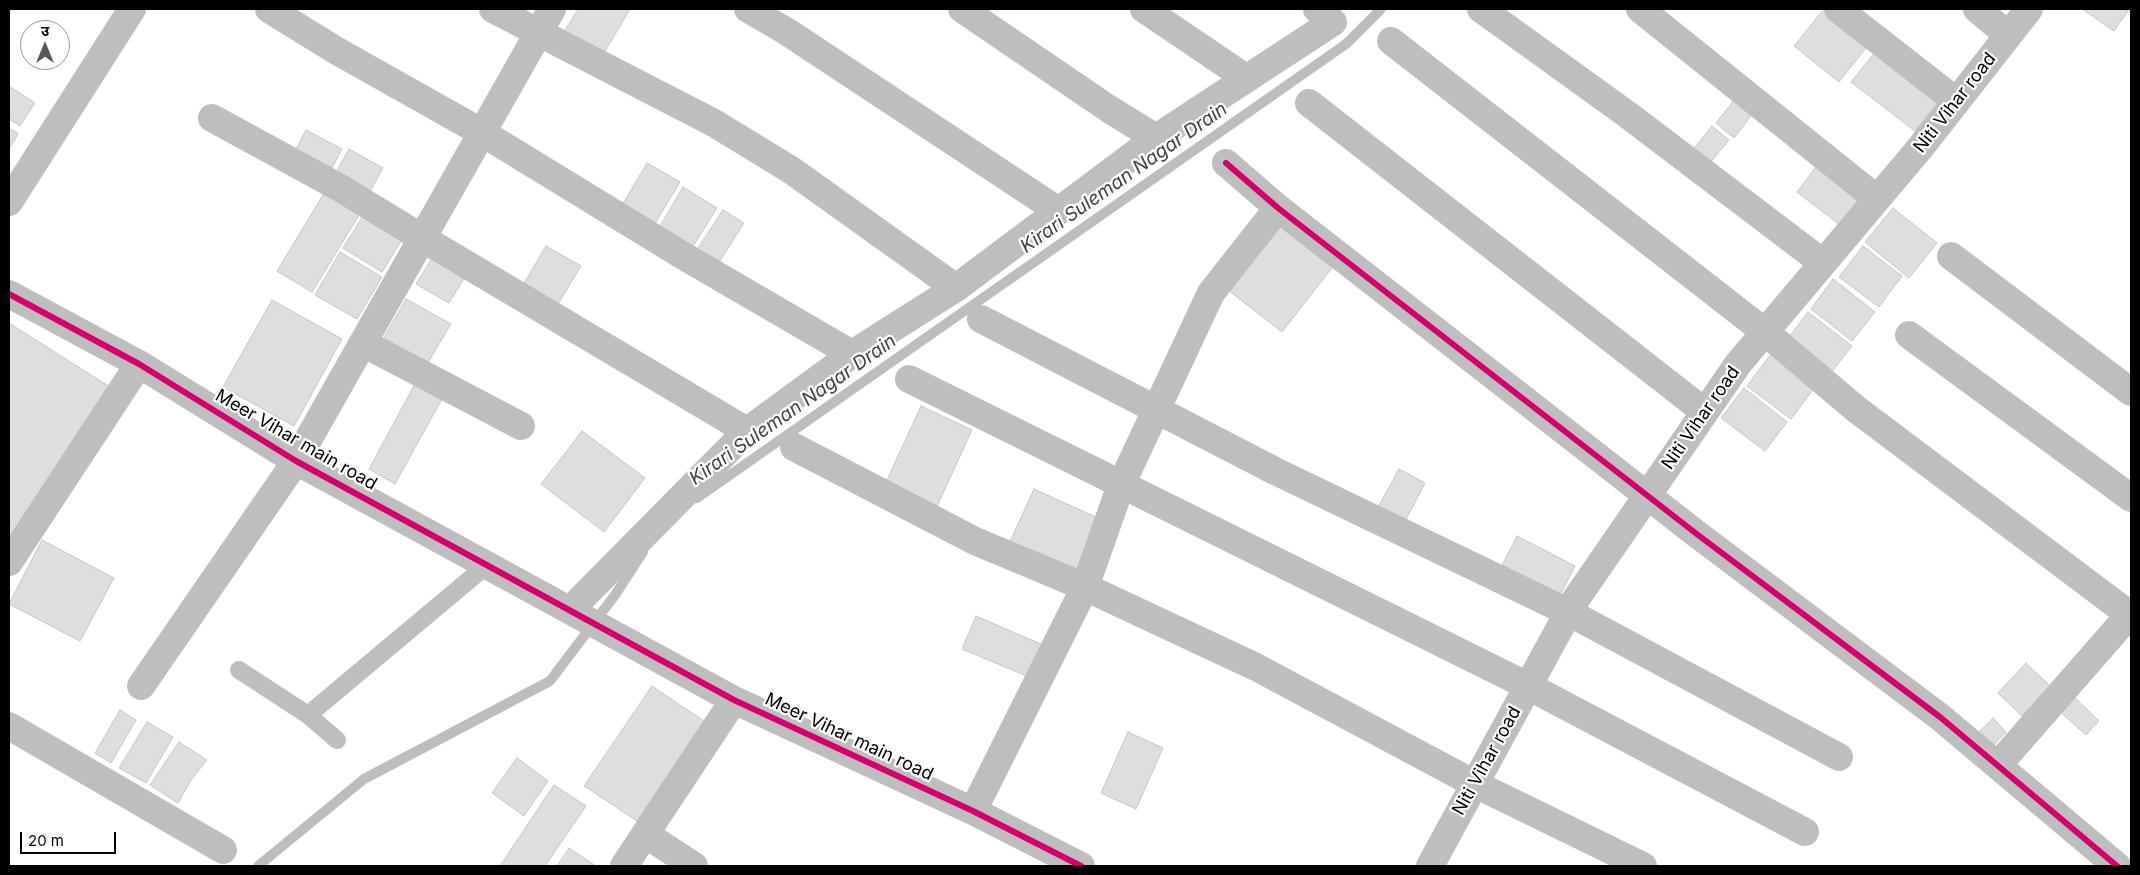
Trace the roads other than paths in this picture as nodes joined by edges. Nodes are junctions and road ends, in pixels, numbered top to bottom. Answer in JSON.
{"nodes":[{"id":1,"x":132,"y":9,"type":"edge"},
{"id":2,"x":269,"y":9,"type":"edge"},
{"id":3,"x":494,"y":9,"type":"edge"},
{"id":4,"x":552,"y":9,"type":"edge"},
{"id":5,"x":748,"y":9,"type":"edge"},
{"id":6,"x":962,"y":9,"type":"edge"},
{"id":7,"x":1144,"y":9,"type":"edge"},
{"id":8,"x":1317,"y":9,"type":"edge"},
{"id":9,"x":1481,"y":9,"type":"edge"},
{"id":10,"x":1640,"y":9,"type":"edge"},
{"id":11,"x":1838,"y":9,"type":"edge"},
{"id":12,"x":1977,"y":9,"type":"edge"},
{"id":13,"x":2029,"y":9,"type":"edge"},
{"id":14,"x":538,"y":33,"type":"junction"},
{"id":15,"x":2008,"y":35,"type":"junction"},
{"id":16,"x":1391,"y":41,"type":"dead end"},
{"id":17,"x":1246,"y":78,"type":"junction"},
{"id":18,"x":1956,"y":101,"type":"junction"},
{"id":19,"x":1310,"y":103,"type":"dead end"},
{"id":20,"x":212,"y":118,"type":"dead end"},
{"id":21,"x":481,"y":132,"type":"junction"},
{"id":22,"x":1156,"y":138,"type":"junction"},
{"id":23,"x":1226,"y":163,"type":"dead end"},
{"id":24,"x":1877,"y":199,"type":"junction"},
{"id":25,"x":9,"y":202,"type":"edge"},
{"id":26,"x":1278,"y":208,"type":"junction"},
{"id":27,"x":1057,"y":210,"type":"junction"},
{"id":28,"x":422,"y":238,"type":"junction"},
{"id":29,"x":1951,"y":256,"type":"dead end"},
{"id":30,"x":1824,"y":263,"type":"junction"},
{"id":31,"x":956,"y":288,"type":"junction"},
{"id":32,"x":9,"y":294,"type":"edge"},
{"id":33,"x":981,"y":319,"type":"dead end"},
{"id":34,"x":1766,"y":332,"type":"junction"},
{"id":35,"x":1909,"y":335,"type":"dead end"},
{"id":36,"x":362,"y":343,"type":"junction"},
{"id":37,"x":852,"y":354,"type":"junction"},
{"id":38,"x":139,"y":364,"type":"junction"},
{"id":39,"x":909,"y":379,"type":"dead end"},
{"id":40,"x":2131,"y":392,"type":"edge"},
{"id":41,"x":1156,"y":411,"type":"junction"},
{"id":42,"x":1705,"y":412,"type":"junction"},
{"id":43,"x":521,"y":426,"type":"dead end"},
{"id":44,"x":747,"y":431,"type":"junction"},
{"id":45,"x":794,"y":447,"type":"dead end"},
{"id":46,"x":296,"y":461,"type":"junction"},
{"id":47,"x":1121,"y":485,"type":"junction"},
{"id":48,"x":1647,"y":495,"type":"junction"},
{"id":49,"x":2131,"y":498,"type":"edge"},
{"id":50,"x":9,"y":562,"type":"edge"},
{"id":51,"x":487,"y":565,"type":"junction"},
{"id":52,"x":1086,"y":587,"type":"junction"},
{"id":53,"x":574,"y":612,"type":"junction"},
{"id":54,"x":1568,"y":612,"type":"junction"},
{"id":55,"x":2130,"y":614,"type":"edge"},
{"id":56,"x":238,"y":670,"type":"dead end"},
{"id":57,"x":141,"y":686,"type":"dead end"},
{"id":58,"x":1528,"y":686,"type":"junction"},
{"id":59,"x":734,"y":700,"type":"junction"},
{"id":60,"x":308,"y":715,"type":"junction"},
{"id":61,"x":9,"y":726,"type":"edge"},
{"id":62,"x":337,"y":740,"type":"dead end"},
{"id":63,"x":1839,"y":757,"type":"dead end"},
{"id":64,"x":1998,"y":765,"type":"junction"},
{"id":65,"x":1475,"y":784,"type":"junction"},
{"id":66,"x":973,"y":811,"type":"junction"},
{"id":67,"x":1805,"y":832,"type":"dead end"},
{"id":68,"x":646,"y":834,"type":"junction"},
{"id":69,"x":223,"y":850,"type":"dead end"},
{"id":70,"x":624,"y":866,"type":"edge"},
{"id":71,"x":694,"y":866,"type":"edge"},
{"id":72,"x":1081,"y":866,"type":"edge"},
{"id":73,"x":1430,"y":866,"type":"edge"},
{"id":74,"x":1643,"y":866,"type":"edge"},
{"id":75,"x":2116,"y":866,"type":"edge"}],
"edges":[{"from":1,"to":25,"type":"street"},
{"from":2,"to":21,"type":"street"},
{"from":3,"to":14,"type":"street"},
{"from":4,"to":14,"type":"street"},
{"from":5,"to":27,"type":"street"},
{"from":6,"to":22,"type":"street"},
{"from":7,"to":17,"type":"street"},
{"from":8,"to":17,"type":"street"},
{"from":9,"to":30,"type":"street"},
{"from":10,"to":24,"type":"street"},
{"from":11,"to":18,"type":"street"},
{"from":12,"to":15,"type":"street"},
{"from":13,"to":15,"type":"street","name":"Niti Vihar road"},
{"from":14,"to":21,"type":"street"},
{"from":14,"to":31,"type":"street"},
{"from":15,"to":18,"type":"street","name":"Niti Vihar road"},
{"from":16,"to":34,"type":"street"},
{"from":17,"to":22,"type":"street"},
{"from":18,"to":24,"type":"street","name":"Niti Vihar road"},
{"from":19,"to":42,"type":"street"},
{"from":20,"to":28,"type":"street"},
{"from":21,"to":28,"type":"street"},
{"from":21,"to":37,"type":"street"},
{"from":22,"to":27,"type":"street"},
{"from":23,"to":26,"type":"street"},
{"from":24,"to":30,"type":"street","name":"Niti Vihar road"},
{"from":26,"to":41,"type":"street"},
{"from":26,"to":48,"type":"street"},
{"from":27,"to":31,"type":"street"},
{"from":28,"to":36,"type":"street"},
{"from":28,"to":44,"type":"street"},
{"from":29,"to":40,"type":"street"},
{"from":30,"to":34,"type":"street","name":"Niti Vihar road"},
{"from":31,"to":37,"type":"street"},
{"from":32,"to":38,"type":"street","name":"Meer Vihar main road"},
{"from":33,"to":41,"type":"street"},
{"from":34,"to":42,"type":"street","name":"Niti Vihar road"},
{"from":34,"to":55,"type":"street"},
{"from":35,"to":49,"type":"street"},
{"from":36,"to":43,"type":"street"},
{"from":36,"to":46,"type":"street"},
{"from":37,"to":44,"type":"street"},
{"from":38,"to":46,"type":"street","name":"Meer Vihar main road"},
{"from":38,"to":50,"type":"street"},
{"from":39,"to":47,"type":"street"},
{"from":41,"to":47,"type":"street"},
{"from":41,"to":54,"type":"street"},
{"from":42,"to":48,"type":"street","name":"Niti Vihar road"},
{"from":44,"to":53,"type":"street"},
{"from":45,"to":52,"type":"street"},
{"from":46,"to":51,"type":"street","name":"Meer Vihar main road"},
{"from":46,"to":57,"type":"street"},
{"from":47,"to":52,"type":"street"},
{"from":47,"to":58,"type":"street"},
{"from":48,"to":54,"type":"street","name":"Niti Vihar road"},
{"from":48,"to":64,"type":"street"},
{"from":51,"to":53,"type":"street","name":"Meer Vihar main road"},
{"from":51,"to":60,"type":"lane"},
{"from":52,"to":65,"type":"street"},
{"from":52,"to":66,"type":"street"},
{"from":53,"to":59,"type":"street","name":"Meer Vihar main road"},
{"from":54,"to":58,"type":"street","name":"Niti Vihar road"},
{"from":54,"to":63,"type":"street"},
{"from":55,"to":64,"type":"street"},
{"from":56,"to":60,"type":"lane"},
{"from":58,"to":65,"type":"street","name":"Niti Vihar road"},
{"from":58,"to":67,"type":"street"},
{"from":59,"to":66,"type":"street","name":"Meer Vihar main road"},
{"from":59,"to":68,"type":"street"},
{"from":60,"to":62,"type":"lane"},
{"from":61,"to":69,"type":"street"},
{"from":64,"to":75,"type":"street"},
{"from":65,"to":73,"type":"street","name":"Niti Vihar road"},
{"from":65,"to":74,"type":"street"},
{"from":66,"to":72,"type":"street","name":"Meer Vihar main road"},
{"from":68,"to":70,"type":"street"},
{"from":68,"to":71,"type":"street"}]}
